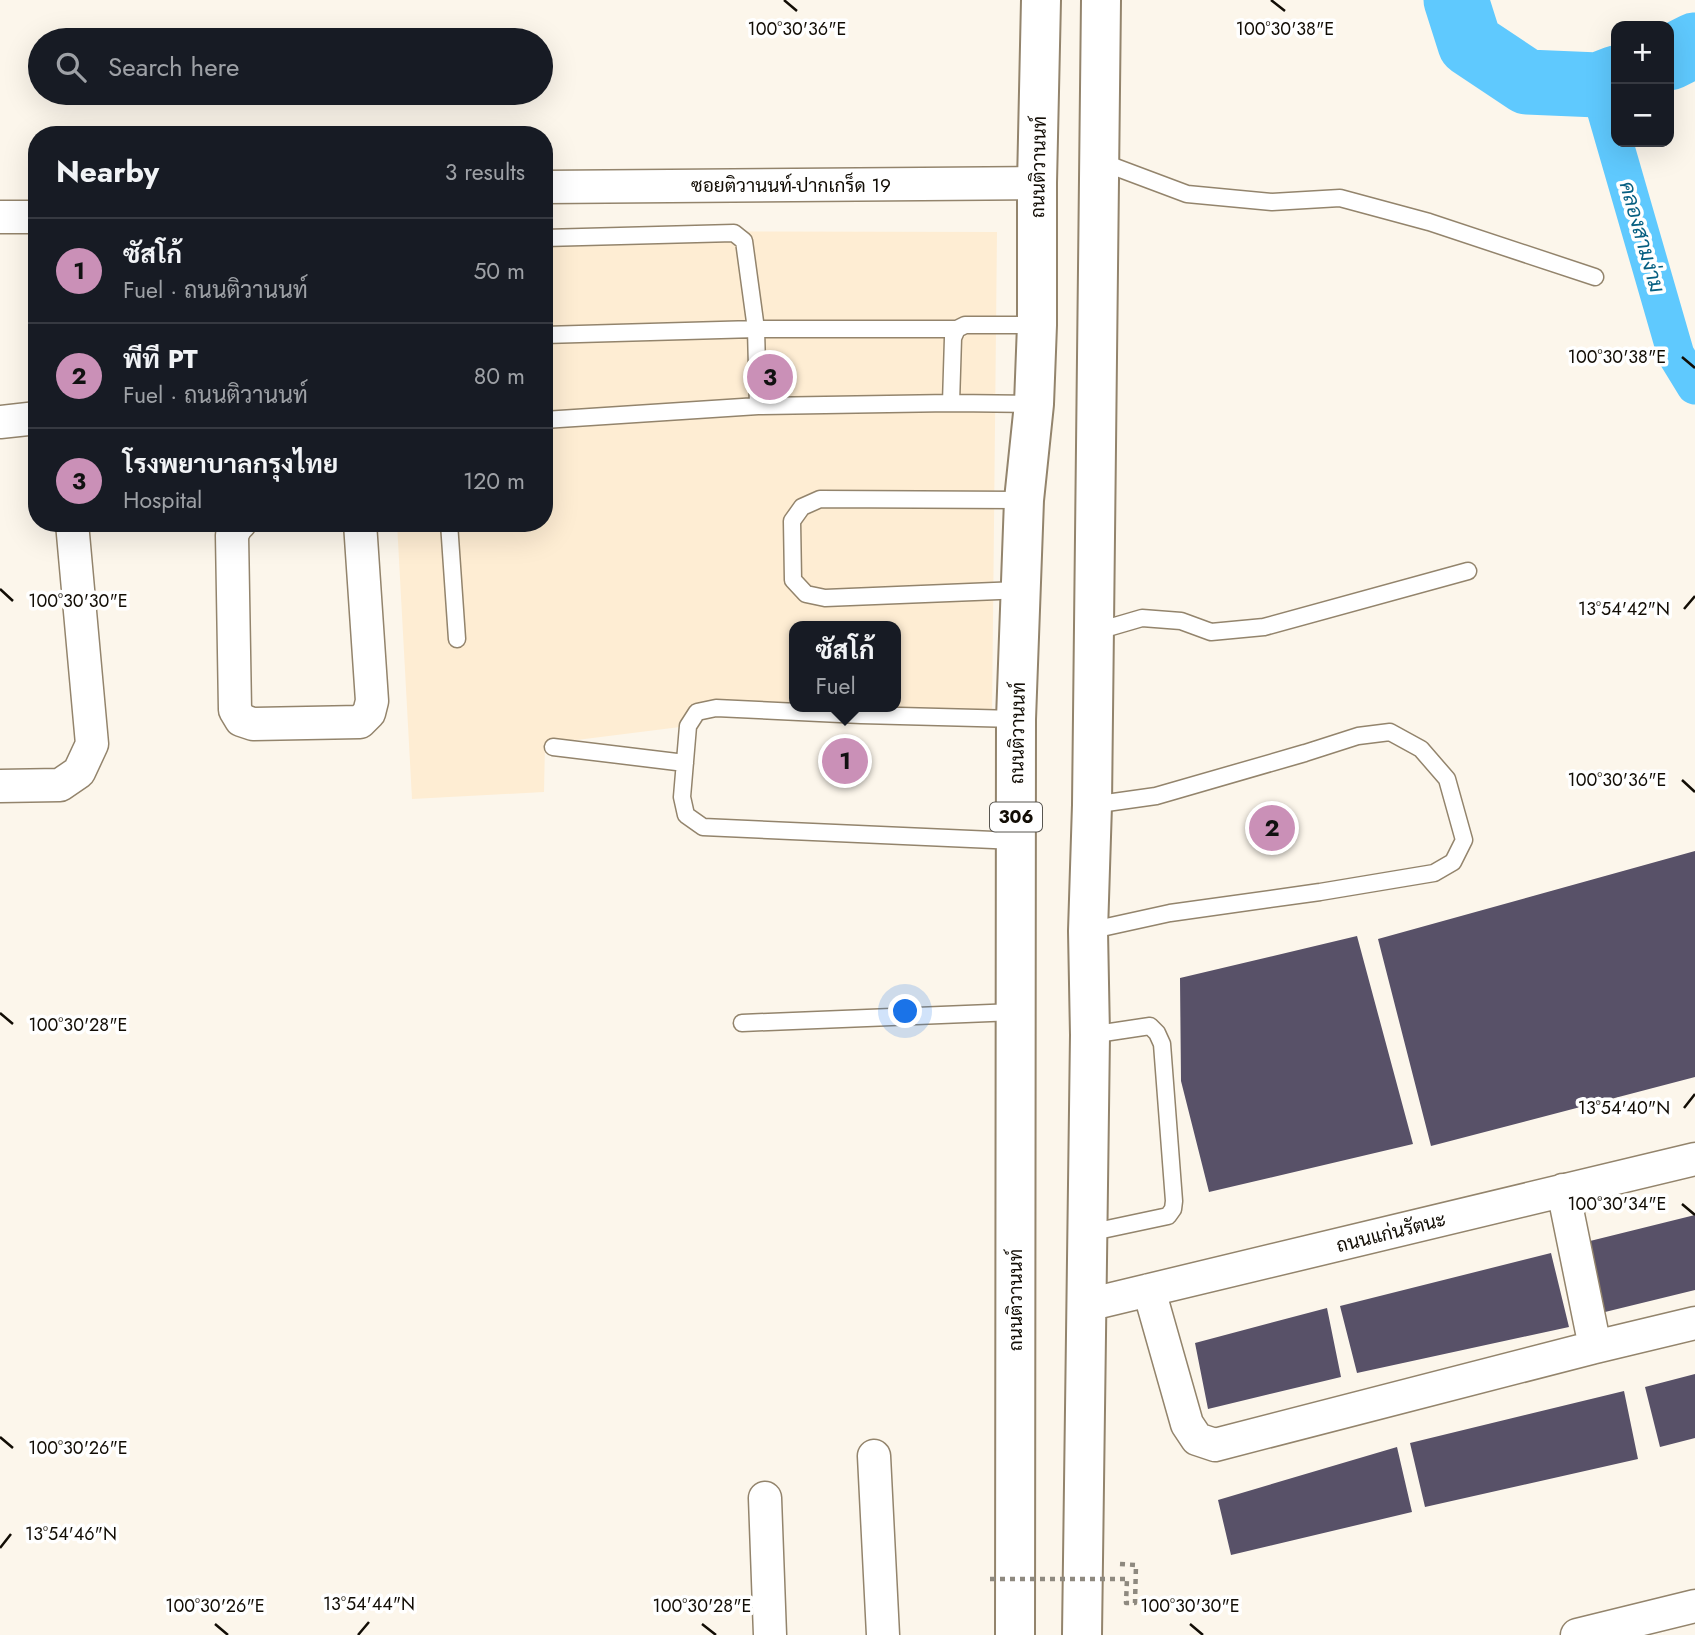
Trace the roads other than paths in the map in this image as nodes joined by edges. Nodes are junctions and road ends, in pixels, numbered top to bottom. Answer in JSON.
{"nodes":[{"id":1,"x":1041,"y":0,"type":"edge"},
{"id":2,"x":1101,"y":0,"type":"edge"},
{"id":3,"x":1099,"y":161,"type":"junction"},
{"id":4,"x":1037,"y":183,"type":"junction"},
{"id":5,"x":553,"y":187,"type":"edge"},
{"id":6,"x":0,"y":217,"type":"edge"},
{"id":7,"x":28,"y":217,"type":"edge"},
{"id":8,"x":553,"y":238,"type":"edge"},
{"id":9,"x":1595,"y":277,"type":"dead end"},
{"id":10,"x":1037,"y":325,"type":"junction"},
{"id":11,"x":756,"y":328,"type":"junction"},
{"id":12,"x":957,"y":329,"type":"junction"},
{"id":13,"x":553,"y":335,"type":"edge"},
{"id":14,"x":951,"y":402,"type":"junction"},
{"id":15,"x":1034,"y":404,"type":"junction"},
{"id":16,"x":758,"y":405,"type":"junction"},
{"id":17,"x":28,"y":419,"type":"edge"},
{"id":18,"x":553,"y":419,"type":"edge"},
{"id":19,"x":0,"y":422,"type":"edge"},
{"id":20,"x":1024,"y":500,"type":"junction"},
{"id":21,"x":73,"y":532,"type":"edge"},
{"id":22,"x":234,"y":532,"type":"edge"},
{"id":23,"x":361,"y":532,"type":"edge"},
{"id":24,"x":450,"y":532,"type":"edge"},
{"id":25,"x":1468,"y":571,"type":"dead end"},
{"id":26,"x":1021,"y":590,"type":"junction"},
{"id":27,"x":1094,"y":632,"type":"junction"},
{"id":28,"x":457,"y":639,"type":"dead end"},
{"id":29,"x":789,"y":712,"type":"edge"},
{"id":30,"x":799,"y":712,"type":"edge"},
{"id":31,"x":1016,"y":719,"type":"junction"},
{"id":32,"x":553,"y":747,"type":"dead end"},
{"id":33,"x":685,"y":763,"type":"junction"},
{"id":34,"x":0,"y":786,"type":"edge"},
{"id":35,"x":1092,"y":806,"type":"junction"},
{"id":36,"x":1016,"y":841,"type":"junction"},
{"id":37,"x":1088,"y":931,"type":"junction"},
{"id":38,"x":1015,"y":1012,"type":"junction"},
{"id":39,"x":742,"y":1023,"type":"dead end"},
{"id":40,"x":1090,"y":1035,"type":"junction"},
{"id":41,"x":1695,"y":1159,"type":"edge"},
{"id":42,"x":1563,"y":1191,"type":"junction"},
{"id":43,"x":1087,"y":1233,"type":"junction"},
{"id":44,"x":1149,"y":1290,"type":"junction"},
{"id":45,"x":1087,"y":1305,"type":"junction"},
{"id":46,"x":1695,"y":1324,"type":"edge"},
{"id":47,"x":1595,"y":1347,"type":"junction"},
{"id":48,"x":874,"y":1456,"type":"dead end"},
{"id":49,"x":765,"y":1498,"type":"dead end"},
{"id":50,"x":1695,"y":1606,"type":"edge"},
{"id":51,"x":1659,"y":1625,"type":"edge"},
{"id":52,"x":770,"y":1635,"type":"edge"},
{"id":53,"x":883,"y":1635,"type":"edge"},
{"id":54,"x":1015,"y":1635,"type":"edge"},
{"id":55,"x":1082,"y":1635,"type":"edge"},
{"id":56,"x":1577,"y":1635,"type":"edge"}],
"edges":[{"from":1,"to":4,"type":"main road","name":"ถนนติวานนท์","number":"306"},
{"from":2,"to":3,"type":"main road"},
{"from":3,"to":9,"type":"lane"},
{"from":3,"to":27,"type":"main road"},
{"from":4,"to":5,"type":"street","name":"ซอยติวานนท์-ปากเกร็ด 19"},
{"from":4,"to":10,"type":"main road","name":"ถนนติวานนท์","number":"306"},
{"from":6,"to":7,"type":"street"},
{"from":8,"to":11,"type":"lane"},
{"from":10,"to":12,"type":"lane"},
{"from":10,"to":15,"type":"main road","name":"ถนนติวานนท์","number":"306"},
{"from":11,"to":12,"type":"lane"},
{"from":11,"to":13,"type":"lane"},
{"from":11,"to":16,"type":"lane"},
{"from":12,"to":14,"type":"lane"},
{"from":14,"to":15,"type":"lane"},
{"from":14,"to":16,"type":"lane"},
{"from":15,"to":20,"type":"main road","name":"ถนนติวานนท์","number":"306"},
{"from":16,"to":18,"type":"lane"},
{"from":17,"to":19,"type":"street"},
{"from":20,"to":26,"type":"main road","name":"ถนนติวานนท์","number":"306"},
{"from":20,"to":26,"type":"lane"},
{"from":21,"to":34,"type":"street"},
{"from":22,"to":23,"type":"street"},
{"from":24,"to":28,"type":"lane"},
{"from":25,"to":27,"type":"lane"},
{"from":26,"to":31,"type":"main road","name":"ถนนติวานนท์","number":"306"},
{"from":27,"to":35,"type":"main road"},
{"from":29,"to":33,"type":"lane"},
{"from":30,"to":31,"type":"lane"},
{"from":31,"to":36,"type":"main road","name":"ถนนติวานนท์","number":"306"},
{"from":32,"to":33,"type":"lane"},
{"from":33,"to":36,"type":"lane"},
{"from":35,"to":37,"type":"main road"},
{"from":35,"to":37,"type":"lane"},
{"from":36,"to":38,"type":"main road","name":"ถนนติวานนท์","number":"306"},
{"from":37,"to":40,"type":"main road"},
{"from":38,"to":39,"type":"lane"},
{"from":38,"to":54,"type":"main road","name":"ถนนติวานนท์","number":"306"},
{"from":40,"to":43,"type":"main road"},
{"from":40,"to":43,"type":"lane"},
{"from":41,"to":42,"type":"street","name":"ถนนแก่นรัตนะ"},
{"from":42,"to":44,"type":"street","name":"ถนนแก่นรัตนะ"},
{"from":42,"to":47,"type":"street"},
{"from":43,"to":45,"type":"main road"},
{"from":44,"to":45,"type":"street","name":"ถนนแก่นรัตนะ"},
{"from":44,"to":47,"type":"street"},
{"from":45,"to":55,"type":"main road"},
{"from":46,"to":47,"type":"street"},
{"from":48,"to":53,"type":"street"},
{"from":49,"to":52,"type":"street"},
{"from":50,"to":51,"type":"street"},
{"from":51,"to":56,"type":"street"}]}
